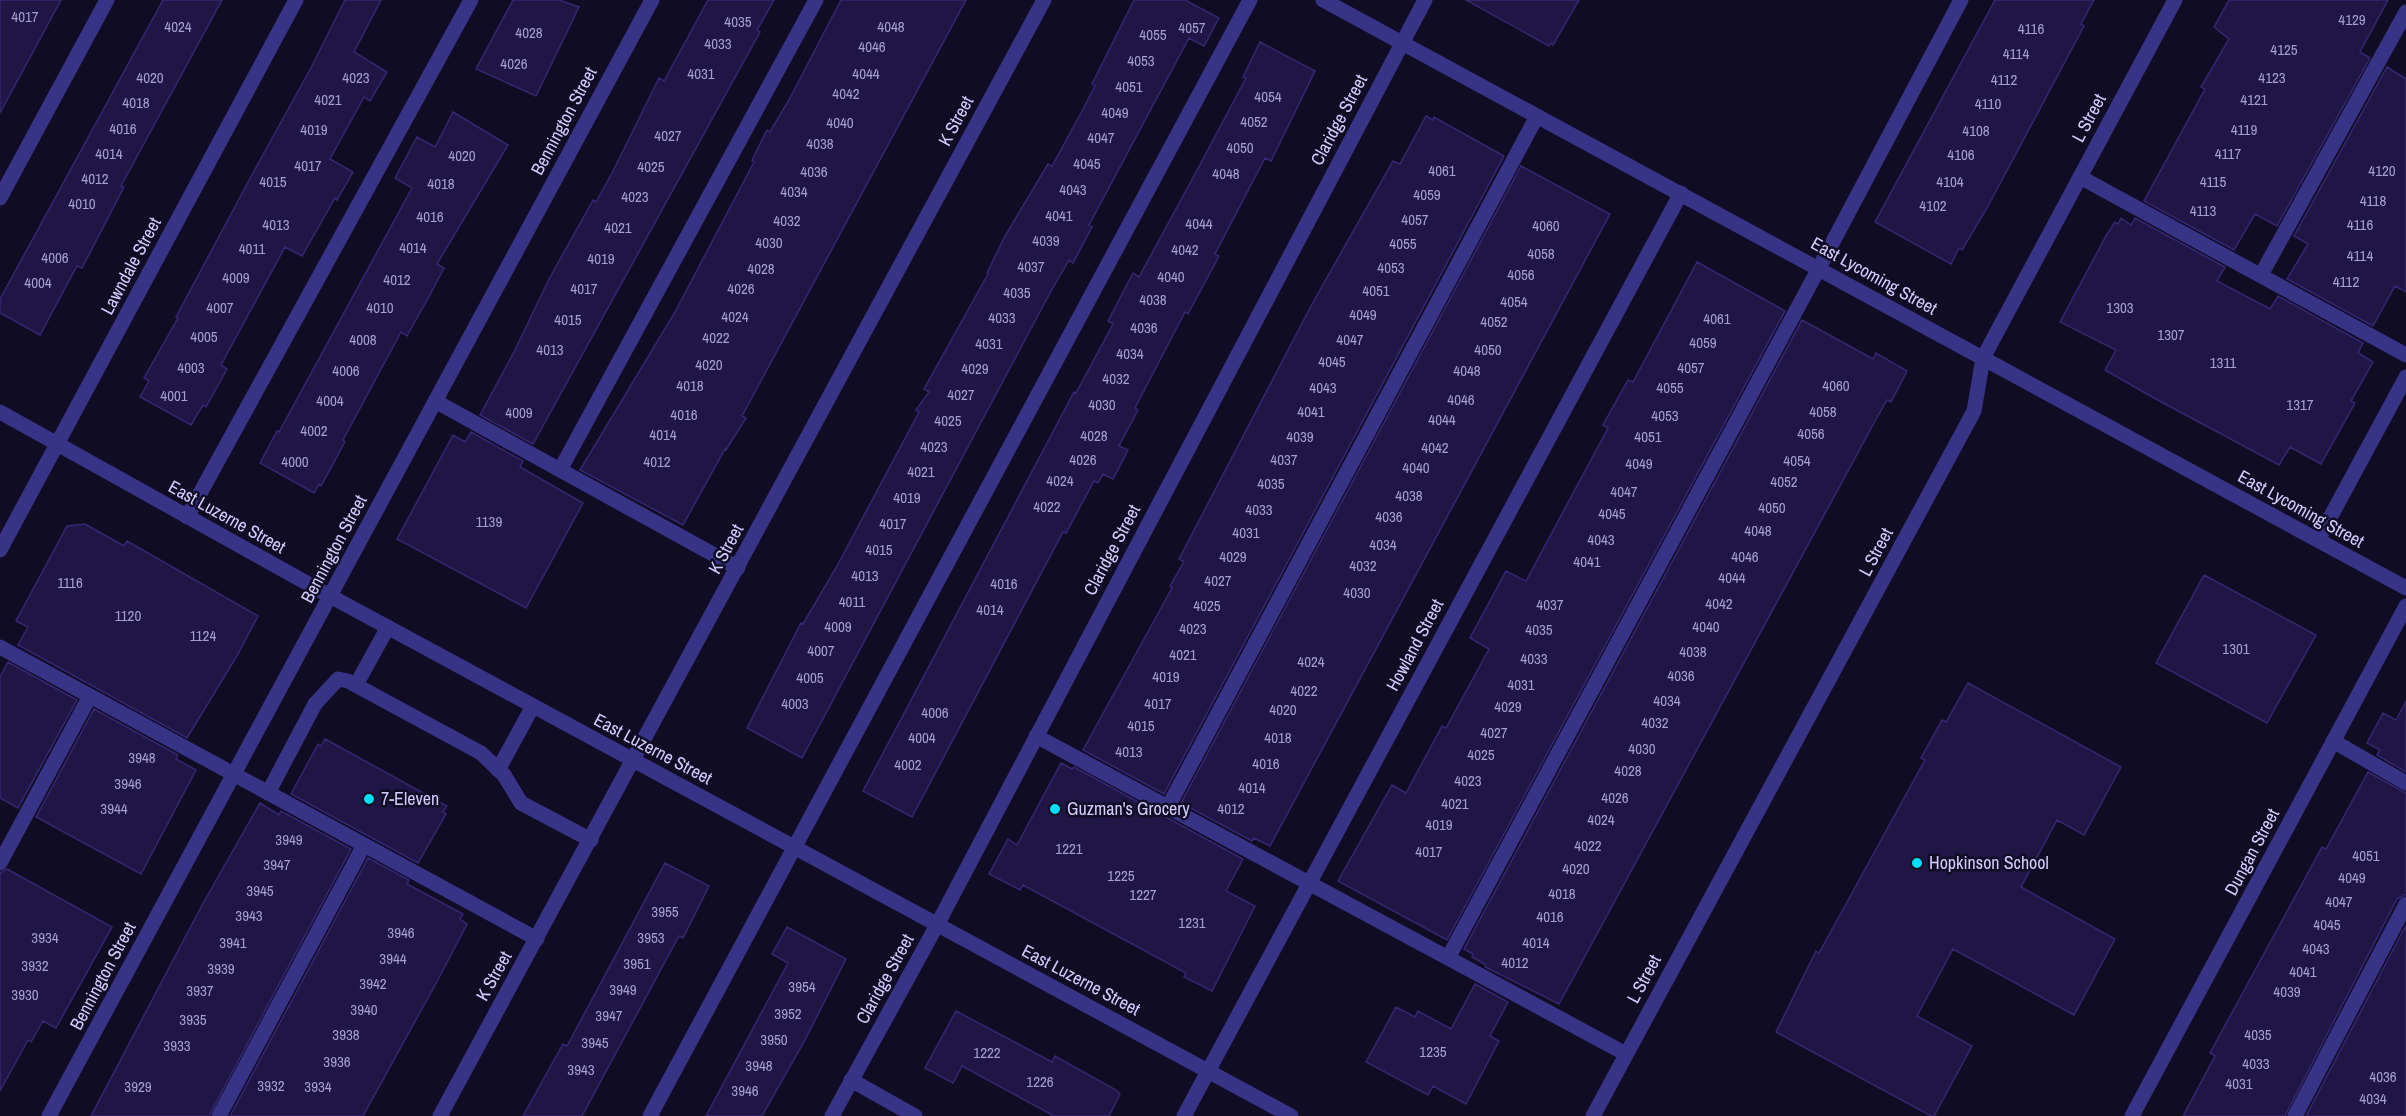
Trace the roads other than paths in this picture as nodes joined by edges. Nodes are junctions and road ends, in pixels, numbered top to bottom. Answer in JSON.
{"nodes":[{"id":1,"x":107,"y":0,"type":"edge"},
{"id":2,"x":296,"y":0,"type":"edge"},
{"id":3,"x":471,"y":0,"type":"edge"},
{"id":4,"x":652,"y":0,"type":"edge"},
{"id":5,"x":816,"y":0,"type":"edge"},
{"id":6,"x":1044,"y":0,"type":"edge"},
{"id":7,"x":1250,"y":0,"type":"edge"},
{"id":8,"x":1323,"y":0,"type":"edge"},
{"id":9,"x":1425,"y":0,"type":"edge"},
{"id":10,"x":1961,"y":0,"type":"edge"},
{"id":11,"x":2175,"y":0,"type":"edge"},
{"id":12,"x":2406,"y":12,"type":"edge"},
{"id":13,"x":1402,"y":43,"type":"junction"},
{"id":14,"x":1537,"y":116,"type":"junction"},
{"id":15,"x":2080,"y":177,"type":"junction"},
{"id":16,"x":1681,"y":193,"type":"junction"},
{"id":17,"x":0,"y":198,"type":"edge"},
{"id":18,"x":1820,"y":268,"type":"junction"},
{"id":19,"x":2261,"y":275,"type":"junction"},
{"id":20,"x":2406,"y":355,"type":"edge"},
{"id":21,"x":1983,"y":358,"type":"junction"},
{"id":22,"x":2406,"y":377,"type":"edge"},
{"id":23,"x":435,"y":401,"type":"junction"},
{"id":24,"x":0,"y":412,"type":"edge"},
{"id":25,"x":57,"y":444,"type":"junction"},
{"id":26,"x":560,"y":470,"type":"junction"},
{"id":27,"x":187,"y":517,"type":"junction"},
{"id":28,"x":2318,"y":540,"type":"junction"},
{"id":29,"x":0,"y":550,"type":"edge"},
{"id":30,"x":738,"y":568,"type":"junction"},
{"id":31,"x":2406,"y":588,"type":"edge"},
{"id":32,"x":330,"y":596,"type":"junction"},
{"id":33,"x":2406,"y":606,"type":"edge"},
{"id":34,"x":388,"y":627,"type":"junction"},
{"id":35,"x":0,"y":647,"type":"edge"},
{"id":36,"x":356,"y":685,"type":"junction"},
{"id":37,"x":90,"y":696,"type":"junction"},
{"id":38,"x":533,"y":706,"type":"junction"},
{"id":39,"x":1036,"y":736,"type":"junction"},
{"id":40,"x":2333,"y":741,"type":"junction"},
{"id":41,"x":634,"y":760,"type":"junction"},
{"id":42,"x":498,"y":770,"type":"junction"},
{"id":43,"x":234,"y":774,"type":"junction"},
{"id":44,"x":2406,"y":783,"type":"edge"},
{"id":45,"x":268,"y":793,"type":"junction"},
{"id":46,"x":1168,"y":807,"type":"junction"},
{"id":47,"x":591,"y":840,"type":"junction"},
{"id":48,"x":364,"y":845,"type":"junction"},
{"id":49,"x":794,"y":848,"type":"junction"},
{"id":50,"x":0,"y":863,"type":"edge"},
{"id":51,"x":1309,"y":883,"type":"junction"},
{"id":52,"x":2406,"y":904,"type":"edge"},
{"id":53,"x":937,"y":925,"type":"junction"},
{"id":54,"x":537,"y":939,"type":"junction"},
{"id":55,"x":1448,"y":958,"type":"junction"},
{"id":56,"x":1626,"y":1054,"type":"junction"},
{"id":57,"x":1208,"y":1071,"type":"junction"},
{"id":58,"x":851,"y":1080,"type":"junction"},
{"id":59,"x":49,"y":1116,"type":"edge"},
{"id":60,"x":219,"y":1116,"type":"edge"},
{"id":61,"x":440,"y":1116,"type":"edge"},
{"id":62,"x":650,"y":1116,"type":"edge"},
{"id":63,"x":832,"y":1116,"type":"edge"},
{"id":64,"x":915,"y":1116,"type":"edge"},
{"id":65,"x":1184,"y":1116,"type":"edge"},
{"id":66,"x":1291,"y":1116,"type":"edge"},
{"id":67,"x":1593,"y":1116,"type":"edge"},
{"id":68,"x":2132,"y":1116,"type":"edge"},
{"id":69,"x":2295,"y":1116,"type":"edge"}],
"edges":[{"from":1,"to":17,"type":"street"},
{"from":2,"to":25,"type":"street","name":"Lawndale Street"},
{"from":3,"to":27,"type":"street"},
{"from":4,"to":23,"type":"street","name":"Bennington Street"},
{"from":5,"to":26,"type":"street"},
{"from":6,"to":30,"type":"street","name":"K Street"},
{"from":7,"to":49,"type":"street"},
{"from":8,"to":13,"type":"street","name":"East Lycoming Street"},
{"from":9,"to":13,"type":"street","name":"Claridge Street"},
{"from":10,"to":18,"type":"street"},
{"from":11,"to":15,"type":"street","name":"L Street"},
{"from":12,"to":19,"type":"street"},
{"from":13,"to":14,"type":"street","name":"East Lycoming Street"},
{"from":13,"to":39,"type":"street","name":"Claridge Street"},
{"from":14,"to":16,"type":"street","name":"East Lycoming Street"},
{"from":14,"to":46,"type":"street"},
{"from":15,"to":19,"type":"street"},
{"from":15,"to":21,"type":"street","name":"L Street"},
{"from":16,"to":18,"type":"street","name":"East Lycoming Street"},
{"from":16,"to":51,"type":"street","name":"Howland Street"},
{"from":18,"to":21,"type":"street","name":"East Lycoming Street"},
{"from":18,"to":55,"type":"street"},
{"from":19,"to":20,"type":"street"},
{"from":21,"to":28,"type":"street","name":"East Lycoming Street"},
{"from":21,"to":56,"type":"street","name":"L Street"},
{"from":22,"to":28,"type":"street"},
{"from":23,"to":26,"type":"street"},
{"from":23,"to":32,"type":"street","name":"Bennington Street"},
{"from":24,"to":25,"type":"street","name":"East Luzerne Street"},
{"from":25,"to":27,"type":"street","name":"East Luzerne Street"},
{"from":25,"to":29,"type":"street","name":"Lawndale Street"},
{"from":26,"to":30,"type":"street"},
{"from":27,"to":32,"type":"street","name":"East Luzerne Street"},
{"from":28,"to":31,"type":"street","name":"East Lycoming Street"},
{"from":30,"to":41,"type":"street","name":"K Street"},
{"from":32,"to":34,"type":"street","name":"East Luzerne Street"},
{"from":32,"to":43,"type":"street","name":"Bennington Street"},
{"from":33,"to":40,"type":"street","name":"Dungan Street"},
{"from":34,"to":36,"type":"street"},
{"from":34,"to":38,"type":"street","name":"East Luzerne Street"},
{"from":35,"to":37,"type":"street"},
{"from":36,"to":42,"type":"street"},
{"from":36,"to":45,"type":"street"},
{"from":37,"to":43,"type":"street"},
{"from":37,"to":50,"type":"street"},
{"from":38,"to":41,"type":"street","name":"East Luzerne Street"},
{"from":38,"to":42,"type":"street"},
{"from":39,"to":46,"type":"street"},
{"from":39,"to":53,"type":"street","name":"Claridge Street"},
{"from":40,"to":44,"type":"street"},
{"from":40,"to":68,"type":"street","name":"Dungan Street"},
{"from":41,"to":47,"type":"street","name":"K Street"},
{"from":41,"to":49,"type":"street","name":"East Luzerne Street"},
{"from":42,"to":47,"type":"street"},
{"from":43,"to":45,"type":"street"},
{"from":43,"to":59,"type":"street","name":"Bennington Street"},
{"from":45,"to":48,"type":"street"},
{"from":46,"to":51,"type":"street"},
{"from":47,"to":54,"type":"street","name":"K Street"},
{"from":48,"to":54,"type":"street"},
{"from":48,"to":60,"type":"street"},
{"from":49,"to":53,"type":"street","name":"East Luzerne Street"},
{"from":49,"to":62,"type":"street"},
{"from":51,"to":55,"type":"street"},
{"from":51,"to":57,"type":"street","name":"Howland Street"},
{"from":52,"to":69,"type":"street"},
{"from":53,"to":57,"type":"street","name":"East Luzerne Street"},
{"from":53,"to":58,"type":"street","name":"Claridge Street"},
{"from":54,"to":61,"type":"street","name":"K Street"},
{"from":55,"to":56,"type":"street"},
{"from":56,"to":67,"type":"street","name":"L Street"},
{"from":57,"to":65,"type":"street","name":"Howland Street"},
{"from":57,"to":66,"type":"street","name":"East Luzerne Street"},
{"from":58,"to":63,"type":"street","name":"Claridge Street"},
{"from":58,"to":64,"type":"street"}]}
